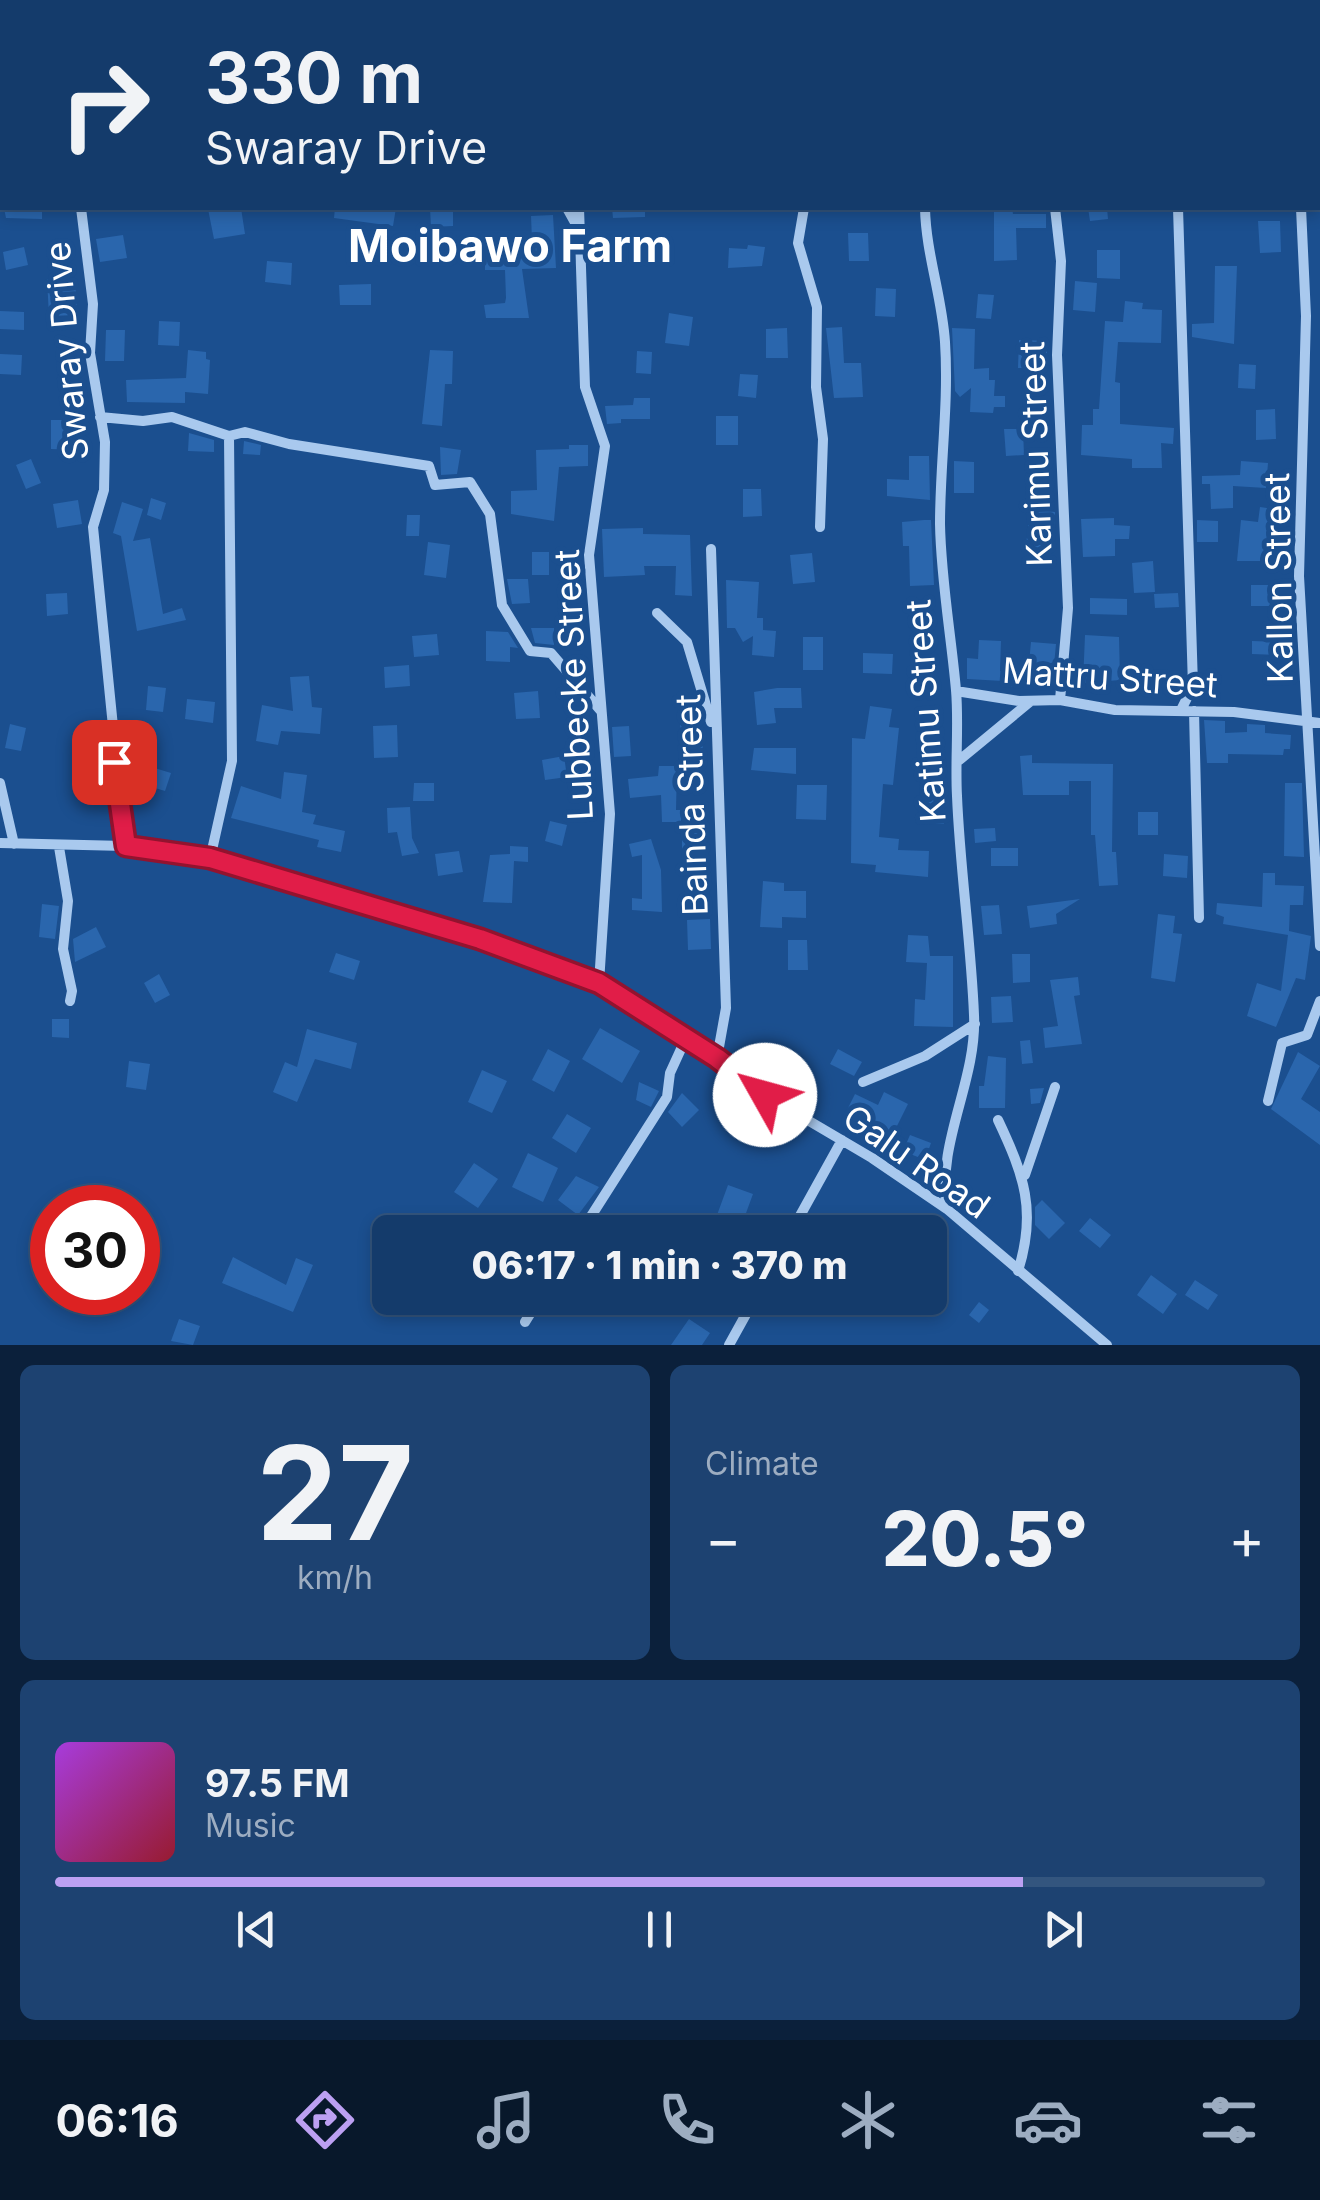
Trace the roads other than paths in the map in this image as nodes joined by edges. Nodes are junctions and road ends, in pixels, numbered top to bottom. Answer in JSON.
{"nodes":[{"id":1,"x":81,"y":210,"type":"edge"},
{"id":2,"x":569,"y":210,"type":"edge"},
{"id":3,"x":580,"y":210,"type":"edge"},
{"id":4,"x":804,"y":210,"type":"edge"},
{"id":5,"x":925,"y":210,"type":"edge"},
{"id":6,"x":1055,"y":210,"type":"edge"},
{"id":7,"x":1178,"y":210,"type":"edge"},
{"id":8,"x":1301,"y":210,"type":"edge"},
{"id":9,"x":580,"y":231,"type":"junction"},
{"id":10,"x":100,"y":417,"type":"junction"},
{"id":11,"x":229,"y":436,"type":"junction"},
{"id":12,"x":820,"y":527,"type":"dead end"},
{"id":13,"x":711,"y":550,"type":"dead end"},
{"id":14,"x":657,"y":612,"type":"dead end"},
{"id":15,"x":956,"y":691,"type":"junction"},
{"id":16,"x":1060,"y":700,"type":"junction"},
{"id":17,"x":1031,"y":701,"type":"junction"},
{"id":18,"x":1181,"y":710,"type":"junction"},
{"id":19,"x":1194,"y":710,"type":"junction"},
{"id":20,"x":602,"y":712,"type":"junction"},
{"id":21,"x":1315,"y":722,"type":"edge"},
{"id":22,"x":714,"y":732,"type":"junction"},
{"id":23,"x":957,"y":762,"type":"junction"},
{"id":24,"x":0,"y":783,"type":"edge"},
{"id":25,"x":0,"y":843,"type":"edge"},
{"id":26,"x":14,"y":844,"type":"junction"},
{"id":27,"x":126,"y":846,"type":"junction"},
{"id":28,"x":59,"y":847,"type":"junction"},
{"id":29,"x":210,"y":858,"type":"junction"},
{"id":30,"x":1198,"y":918,"type":"dead end"},
{"id":31,"x":1320,"y":946,"type":"edge"},
{"id":32,"x":599,"y":983,"type":"junction"},
{"id":33,"x":70,"y":1001,"type":"dead end"},
{"id":34,"x":1320,"y":1001,"type":"edge"},
{"id":35,"x":975,"y":1024,"type":"junction"},
{"id":36,"x":686,"y":1038,"type":"junction"},
{"id":37,"x":717,"y":1058,"type":"junction"},
{"id":38,"x":863,"y":1082,"type":"dead end"},
{"id":39,"x":1056,"y":1087,"type":"dead end"},
{"id":40,"x":1268,"y":1101,"type":"dead end"},
{"id":41,"x":998,"y":1120,"type":"dead end"},
{"id":42,"x":842,"y":1140,"type":"junction"},
{"id":43,"x":1025,"y":1176,"type":"junction"},
{"id":44,"x":947,"y":1208,"type":"junction"},
{"id":45,"x":593,"y":1215,"type":"edge"},
{"id":46,"x":800,"y":1215,"type":"edge"},
{"id":47,"x":1018,"y":1271,"type":"junction"},
{"id":48,"x":529,"y":1315,"type":"edge"},
{"id":49,"x":746,"y":1315,"type":"edge"},
{"id":50,"x":525,"y":1322,"type":"dead end"},
{"id":51,"x":729,"y":1345,"type":"edge"},
{"id":52,"x":1107,"y":1345,"type":"edge"}],
"edges":[{"from":1,"to":10,"type":"street","name":"Swaray Drive"},
{"from":2,"to":9,"type":"street"},
{"from":3,"to":9,"type":"street","name":"Lubbecke Street"},
{"from":4,"to":12,"type":"street"},
{"from":5,"to":15,"type":"street","name":"Katimu Street"},
{"from":6,"to":16,"type":"street","name":"Karimu Street"},
{"from":7,"to":18,"type":"street"},
{"from":8,"to":21,"type":"street","name":"Kallon Street"},
{"from":9,"to":20,"type":"street","name":"Lubbecke Street"},
{"from":10,"to":11,"type":"street"},
{"from":10,"to":27,"type":"street","name":"Swaray Drive"},
{"from":11,"to":20,"type":"street"},
{"from":11,"to":29,"type":"street"},
{"from":13,"to":22,"type":"street","name":"Bainda Street"},
{"from":14,"to":22,"type":"street"},
{"from":15,"to":17,"type":"street","name":"Mattru Street"},
{"from":15,"to":23,"type":"street","name":"Katimu Street"},
{"from":16,"to":17,"type":"street","name":"Mattru Street"},
{"from":16,"to":18,"type":"street","name":"Mattru Street"},
{"from":17,"to":23,"type":"street"},
{"from":18,"to":19,"type":"street","name":"Mattru Street"},
{"from":19,"to":21,"type":"street","name":"Mattru Street"},
{"from":19,"to":30,"type":"street"},
{"from":20,"to":32,"type":"street","name":"Lubbecke Street"},
{"from":21,"to":31,"type":"street","name":"Kallon Street"},
{"from":22,"to":37,"type":"street","name":"Bainda Street"},
{"from":23,"to":35,"type":"street","name":"Katimu Street"},
{"from":24,"to":26,"type":"street"},
{"from":25,"to":26,"type":"street","name":"Galu Road"},
{"from":26,"to":28,"type":"street","name":"Galu Road"},
{"from":27,"to":28,"type":"street","name":"Galu Road"},
{"from":27,"to":29,"type":"street","name":"Galu Road"},
{"from":28,"to":33,"type":"street"},
{"from":29,"to":32,"type":"street","name":"Galu Road"},
{"from":32,"to":36,"type":"street","name":"Galu Road"},
{"from":34,"to":40,"type":"street"},
{"from":35,"to":38,"type":"street"},
{"from":35,"to":44,"type":"street","name":"Katimu Street"},
{"from":36,"to":37,"type":"street","name":"Galu Road"},
{"from":36,"to":45,"type":"street"},
{"from":37,"to":42,"type":"street","name":"Galu Road"},
{"from":39,"to":43,"type":"street"},
{"from":41,"to":43,"type":"street"},
{"from":42,"to":44,"type":"street","name":"Galu Road"},
{"from":42,"to":46,"type":"street"},
{"from":43,"to":47,"type":"street"},
{"from":44,"to":47,"type":"street","name":"Galu Road"},
{"from":47,"to":52,"type":"street","name":"Galu Road"},
{"from":48,"to":50,"type":"street"},
{"from":49,"to":51,"type":"street"}]}
